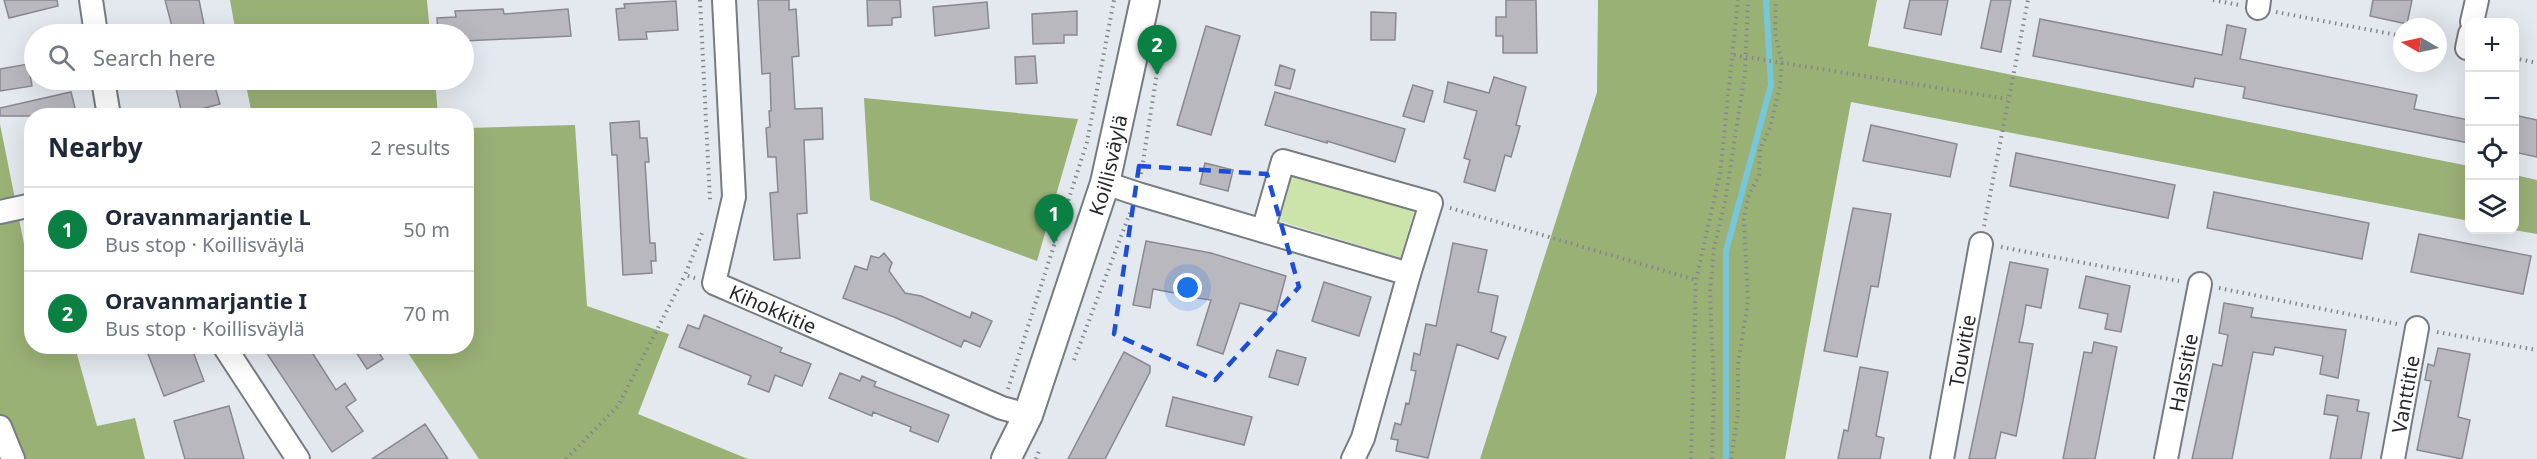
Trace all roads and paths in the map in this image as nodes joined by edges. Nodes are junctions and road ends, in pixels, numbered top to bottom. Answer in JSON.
{"nodes":[{"id":1,"x":90,"y":0,"type":"edge"},
{"id":2,"x":700,"y":0,"type":"edge"},
{"id":3,"x":724,"y":0,"type":"edge"},
{"id":4,"x":1114,"y":0,"type":"edge"},
{"id":5,"x":1145,"y":0,"type":"edge"},
{"id":6,"x":1738,"y":0,"type":"edge"},
{"id":7,"x":1748,"y":0,"type":"edge"},
{"id":8,"x":1776,"y":0,"type":"edge"},
{"id":9,"x":2028,"y":0,"type":"edge"},
{"id":10,"x":2213,"y":0,"type":"edge"},
{"id":11,"x":2477,"y":0,"type":"edge"},
{"id":12,"x":2258,"y":4,"type":"edge"},
{"id":13,"x":2473,"y":18,"type":"edge"},
{"id":14,"x":94,"y":24,"type":"edge"},
{"id":15,"x":2393,"y":34,"type":"edge"},
{"id":16,"x":1734,"y":55,"type":"junction"},
{"id":17,"x":2519,"y":59,"type":"edge"},
{"id":18,"x":1782,"y":62,"type":"junction"},
{"id":19,"x":2537,"y":63,"type":"edge"},
{"id":20,"x":105,"y":90,"type":"edge"},
{"id":21,"x":2007,"y":99,"type":"junction"},
{"id":22,"x":108,"y":108,"type":"edge"},
{"id":23,"x":1105,"y":183,"type":"junction"},
{"id":24,"x":1431,"y":202,"type":"junction"},
{"id":25,"x":24,"y":207,"type":"edge"},
{"id":26,"x":0,"y":212,"type":"edge"},
{"id":27,"x":711,"y":212,"type":"dead end"},
{"id":28,"x":706,"y":223,"type":"dead end"},
{"id":29,"x":1263,"y":231,"type":"junction"},
{"id":30,"x":1981,"y":243,"type":"junction"},
{"id":31,"x":1409,"y":274,"type":"junction"},
{"id":32,"x":685,"y":275,"type":"junction"},
{"id":33,"x":1696,"y":280,"type":"junction"},
{"id":34,"x":714,"y":283,"type":"junction"},
{"id":35,"x":2200,"y":284,"type":"junction"},
{"id":36,"x":2417,"y":328,"type":"junction"},
{"id":37,"x":2537,"y":350,"type":"edge"},
{"id":38,"x":229,"y":354,"type":"edge"},
{"id":39,"x":1015,"y":411,"type":"junction"},
{"id":40,"x":0,"y":427,"type":"edge"},
{"id":41,"x":13,"y":459,"type":"edge"},
{"id":42,"x":298,"y":459,"type":"edge"},
{"id":43,"x":566,"y":459,"type":"edge"},
{"id":44,"x":1006,"y":459,"type":"edge"},
{"id":45,"x":1353,"y":459,"type":"edge"},
{"id":46,"x":1691,"y":459,"type":"edge"},
{"id":47,"x":1712,"y":459,"type":"edge"},
{"id":48,"x":1731,"y":459,"type":"edge"},
{"id":49,"x":1942,"y":459,"type":"edge"},
{"id":50,"x":2166,"y":459,"type":"edge"},
{"id":51,"x":2393,"y":459,"type":"edge"}],
"edges":[{"from":1,"to":14,"type":"street"},
{"from":2,"to":27,"type":"path"},
{"from":3,"to":34,"type":"street","name":"Kihokkitie"},
{"from":4,"to":39,"type":"path"},
{"from":5,"to":23,"type":"street","name":"Koillisväylä"},
{"from":6,"to":16,"type":"path"},
{"from":7,"to":47,"type":"path"},
{"from":8,"to":18,"type":"path"},
{"from":9,"to":21,"type":"path"},
{"from":10,"to":12,"type":"path"},
{"from":11,"to":13,"type":"street"},
{"from":12,"to":15,"type":"path"},
{"from":16,"to":18,"type":"path"},
{"from":16,"to":33,"type":"path"},
{"from":17,"to":19,"type":"path"},
{"from":18,"to":21,"type":"path"},
{"from":18,"to":48,"type":"path"},
{"from":20,"to":22,"type":"street"},
{"from":21,"to":30,"type":"path"},
{"from":23,"to":29,"type":"street"},
{"from":23,"to":39,"type":"street","name":"Koillisväylä"},
{"from":24,"to":29,"type":"street"},
{"from":24,"to":31,"type":"street"},
{"from":24,"to":33,"type":"path"},
{"from":25,"to":26,"type":"street"},
{"from":28,"to":32,"type":"path"},
{"from":29,"to":31,"type":"street"},
{"from":30,"to":35,"type":"path"},
{"from":30,"to":49,"type":"street","name":"Touvitie"},
{"from":31,"to":45,"type":"street"},
{"from":32,"to":34,"type":"path"},
{"from":32,"to":43,"type":"path"},
{"from":33,"to":46,"type":"path"},
{"from":34,"to":39,"type":"street","name":"Kihokkitie"},
{"from":35,"to":36,"type":"path"},
{"from":35,"to":50,"type":"street","name":"Halssitie"},
{"from":36,"to":37,"type":"path"},
{"from":36,"to":51,"type":"street","name":"Vanttitie"},
{"from":38,"to":42,"type":"street"},
{"from":39,"to":44,"type":"street","name":"Koillisväylä"},
{"from":40,"to":41,"type":"street"}]}
